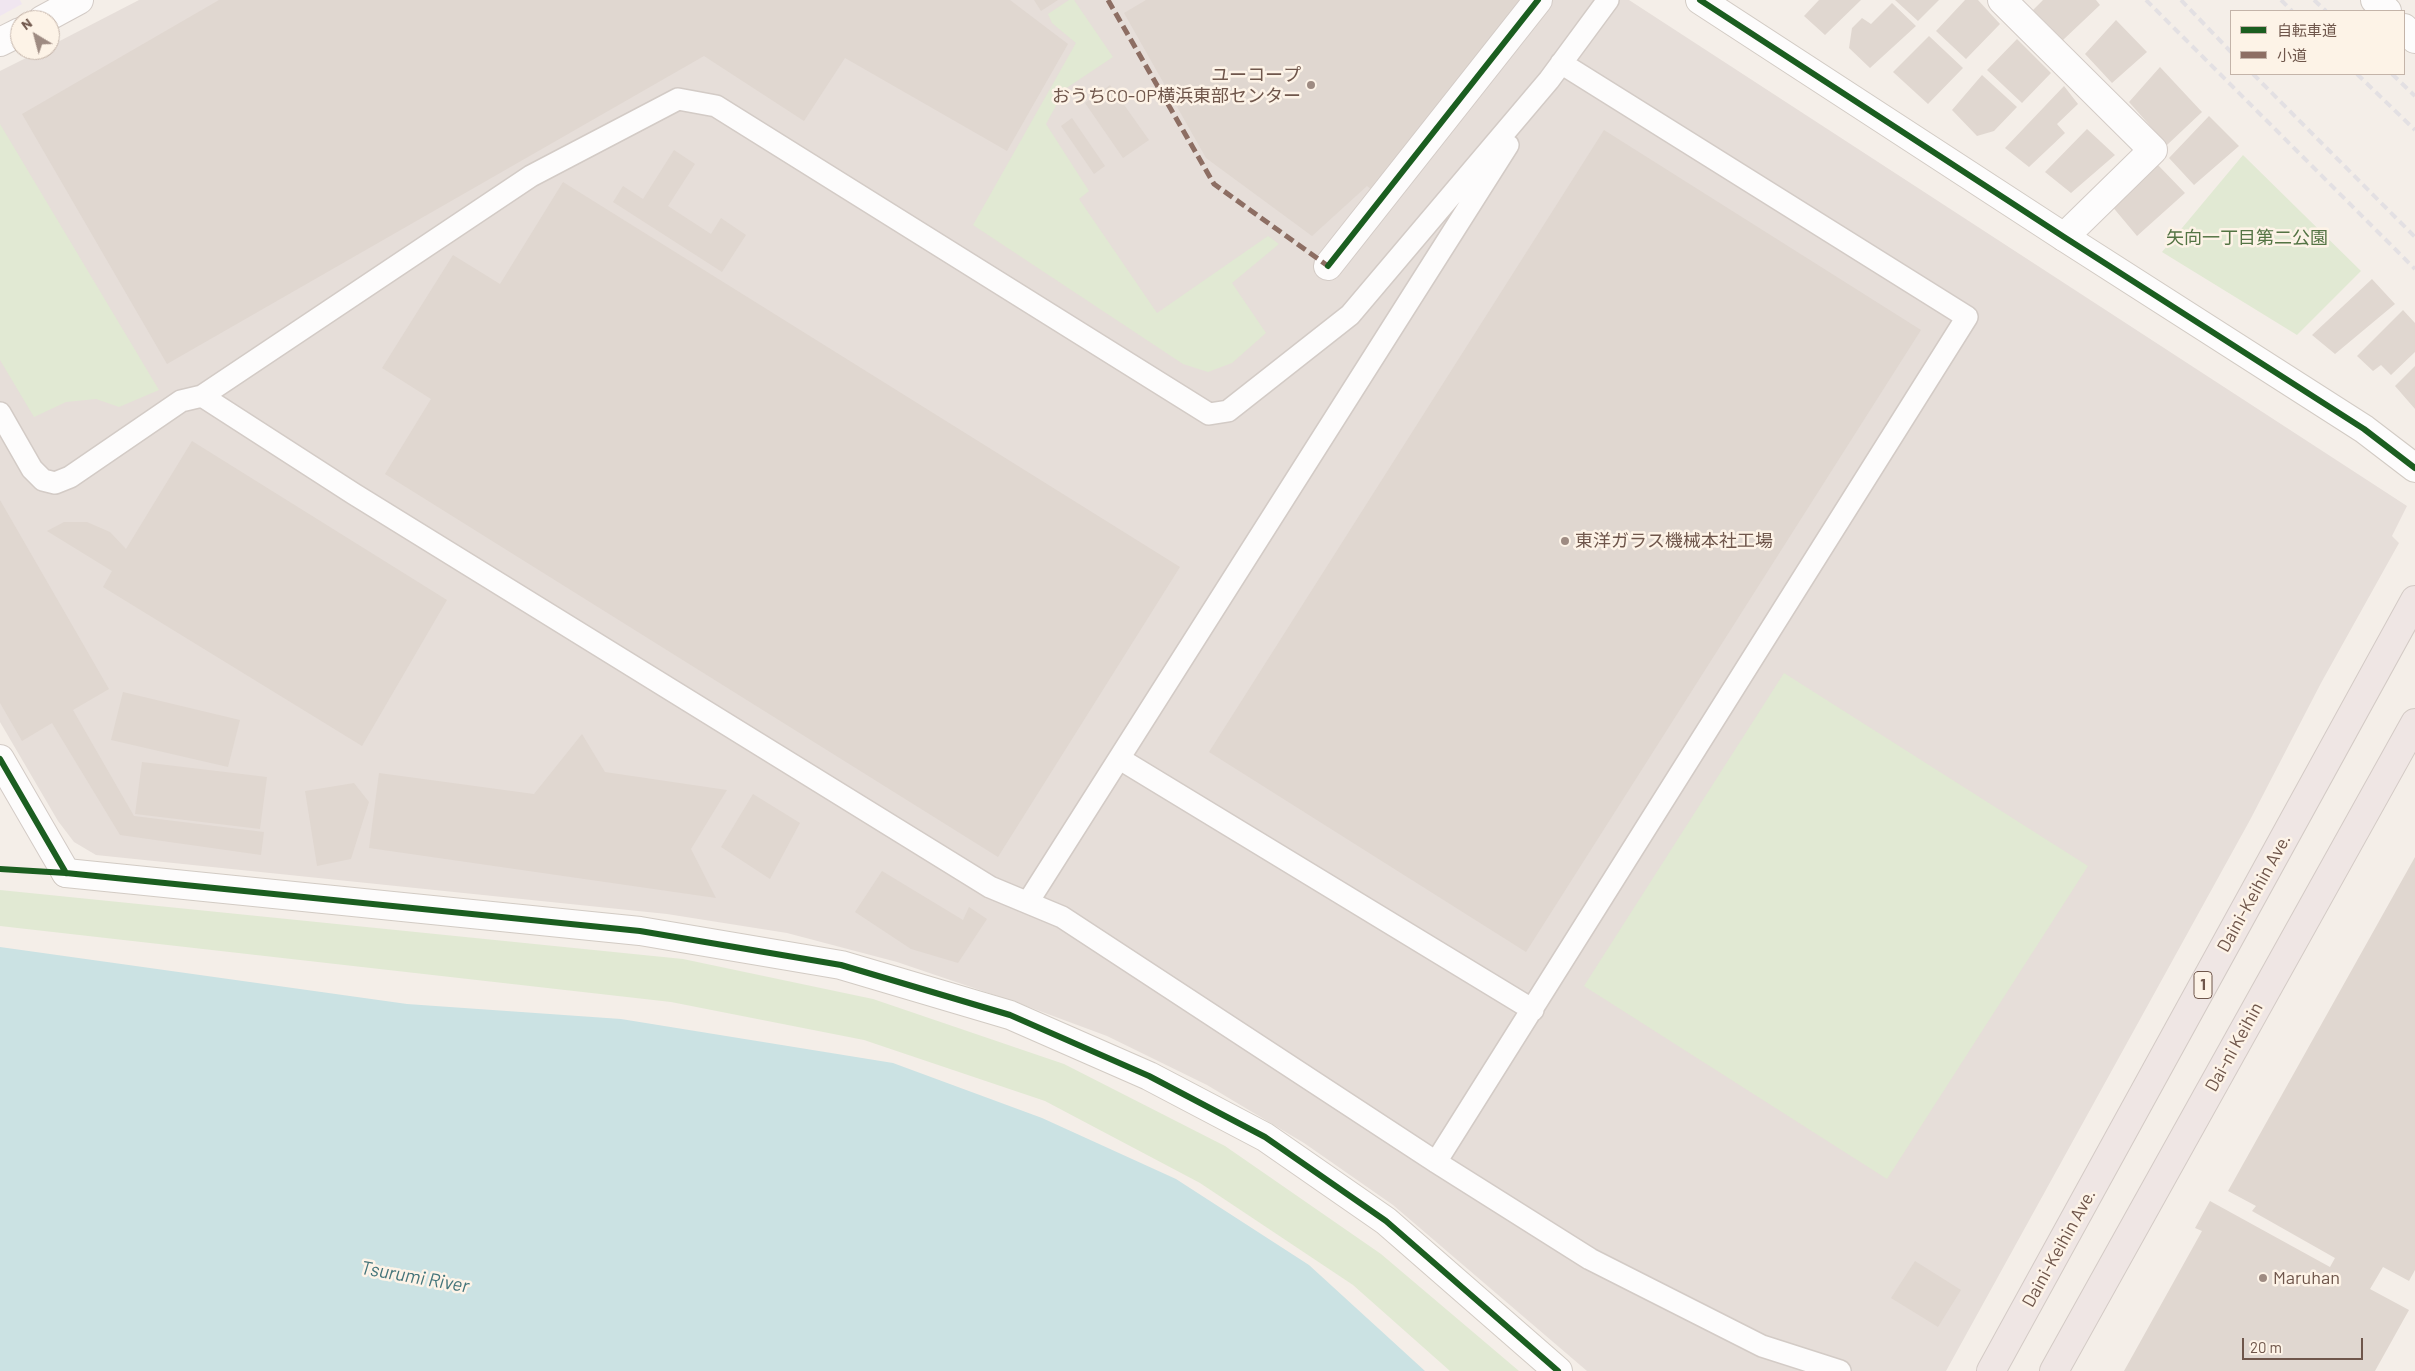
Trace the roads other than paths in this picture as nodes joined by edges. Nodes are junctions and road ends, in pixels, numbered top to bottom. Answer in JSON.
{"nodes":[{"id":1,"x":79,"y":0,"type":"edge"},
{"id":2,"x":1538,"y":0,"type":"edge"},
{"id":3,"x":1608,"y":0,"type":"edge"},
{"id":4,"x":1700,"y":0,"type":"edge"},
{"id":5,"x":2002,"y":0,"type":"edge"},
{"id":6,"x":2375,"y":0,"type":"edge"},
{"id":7,"x":60,"y":10,"type":"edge"},
{"id":8,"x":2386,"y":10,"type":"edge"},
{"id":9,"x":2405,"y":29,"type":"edge"},
{"id":10,"x":2415,"y":39,"type":"edge"},
{"id":11,"x":1555,"y":72,"type":"junction"},
{"id":12,"x":2064,"y":237,"type":"junction"},
{"id":13,"x":1328,"y":266,"type":"dead end"},
{"id":14,"x":202,"y":396,"type":"junction"},
{"id":15,"x":0,"y":413,"type":"edge"},
{"id":16,"x":2415,"y":468,"type":"edge"},
{"id":17,"x":2415,"y":600,"type":"edge"},
{"id":18,"x":2415,"y":723,"type":"edge"},
{"id":19,"x":0,"y":759,"type":"edge"},
{"id":20,"x":1120,"y":759,"type":"junction"},
{"id":21,"x":1028,"y":902,"type":"junction"},
{"id":22,"x":1533,"y":1010,"type":"junction"},
{"id":23,"x":1436,"y":1162,"type":"junction"},
{"id":24,"x":1558,"y":1371,"type":"edge"},
{"id":25,"x":1840,"y":1371,"type":"edge"},
{"id":26,"x":1991,"y":1371,"type":"edge"},
{"id":27,"x":2054,"y":1371,"type":"edge"}],
"edges":[{"from":1,"to":7,"type":"street"},
{"from":2,"to":13,"type":"street"},
{"from":3,"to":11,"type":"lane"},
{"from":4,"to":12,"type":"street"},
{"from":5,"to":12,"type":"street"},
{"from":6,"to":8,"type":"street"},
{"from":9,"to":10,"type":"street"},
{"from":11,"to":14,"type":"lane"},
{"from":11,"to":20,"type":"lane"},
{"from":11,"to":22,"type":"lane"},
{"from":12,"to":16,"type":"street"},
{"from":14,"to":15,"type":"lane"},
{"from":14,"to":21,"type":"lane"},
{"from":17,"to":26,"type":"highway","name":"Daini-Keihin Ave.","number":"1"},
{"from":18,"to":27,"type":"highway","name":"Dai-ni Keihin"},
{"from":19,"to":24,"type":"street"},
{"from":20,"to":21,"type":"lane"},
{"from":20,"to":22,"type":"lane"},
{"from":21,"to":23,"type":"lane"},
{"from":22,"to":23,"type":"lane"},
{"from":23,"to":25,"type":"lane"}]}
